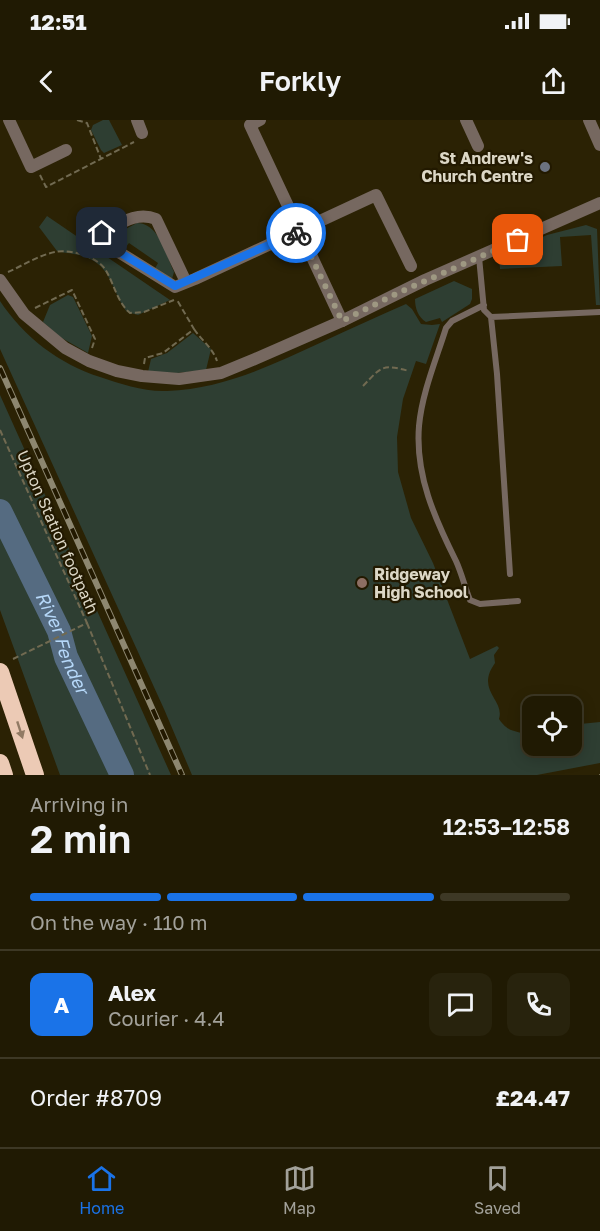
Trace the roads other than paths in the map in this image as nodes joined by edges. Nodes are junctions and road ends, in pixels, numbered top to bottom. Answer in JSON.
{"nodes":[{"id":1,"x":9,"y":120,"type":"edge"},
{"id":2,"x":137,"y":120,"type":"edge"},
{"id":3,"x":466,"y":120,"type":"edge"},
{"id":4,"x":252,"y":122,"type":"edge"},
{"id":5,"x":594,"y":123,"type":"edge"},
{"id":6,"x":142,"y":132,"type":"road end"},
{"id":7,"x":600,"y":145,"type":"edge"},
{"id":8,"x":478,"y":146,"type":"dead end"},
{"id":9,"x":66,"y":150,"type":"dead end"},
{"id":10,"x":600,"y":203,"type":"edge"},
{"id":11,"x":299,"y":231,"type":"junction"},
{"id":12,"x":479,"y":257,"type":"junction"},
{"id":13,"x":411,"y":266,"type":"dead end"},
{"id":14,"x":0,"y":278,"type":"edge"},
{"id":15,"x":179,"y":289,"type":"junction"},
{"id":16,"x":484,"y":305,"type":"junction"},
{"id":17,"x":600,"y":312,"type":"edge"},
{"id":18,"x":491,"y":317,"type":"junction"},
{"id":19,"x":342,"y":321,"type":"junction"},
{"id":20,"x":510,"y":574,"type":"dead end"},
{"id":21,"x":518,"y":601,"type":"dead end"},
{"id":22,"x":5,"y":672,"type":"edge"},
{"id":23,"x":0,"y":764,"type":"edge"},
{"id":24,"x":4,"y":775,"type":"edge"},
{"id":25,"x":35,"y":775,"type":"edge"}],
"edges":[{"from":1,"to":9,"type":"street"},
{"from":2,"to":6,"type":"street"},
{"from":3,"to":8,"type":"street"},
{"from":4,"to":11,"type":"street"},
{"from":5,"to":7,"type":"street"},
{"from":10,"to":12,"type":"street"},
{"from":11,"to":13,"type":"street"},
{"from":11,"to":15,"type":"street"},
{"from":11,"to":19,"type":"street"},
{"from":12,"to":16,"type":"lane"},
{"from":12,"to":19,"type":"street"},
{"from":14,"to":19,"type":"street"},
{"from":15,"to":15,"type":"street"},
{"from":16,"to":18,"type":"lane"},
{"from":16,"to":21,"type":"lane"},
{"from":17,"to":18,"type":"lane"},
{"from":18,"to":20,"type":"lane"},
{"from":22,"to":25,"type":"highway","one_way":true},
{"from":23,"to":24,"type":"highway"}]}
